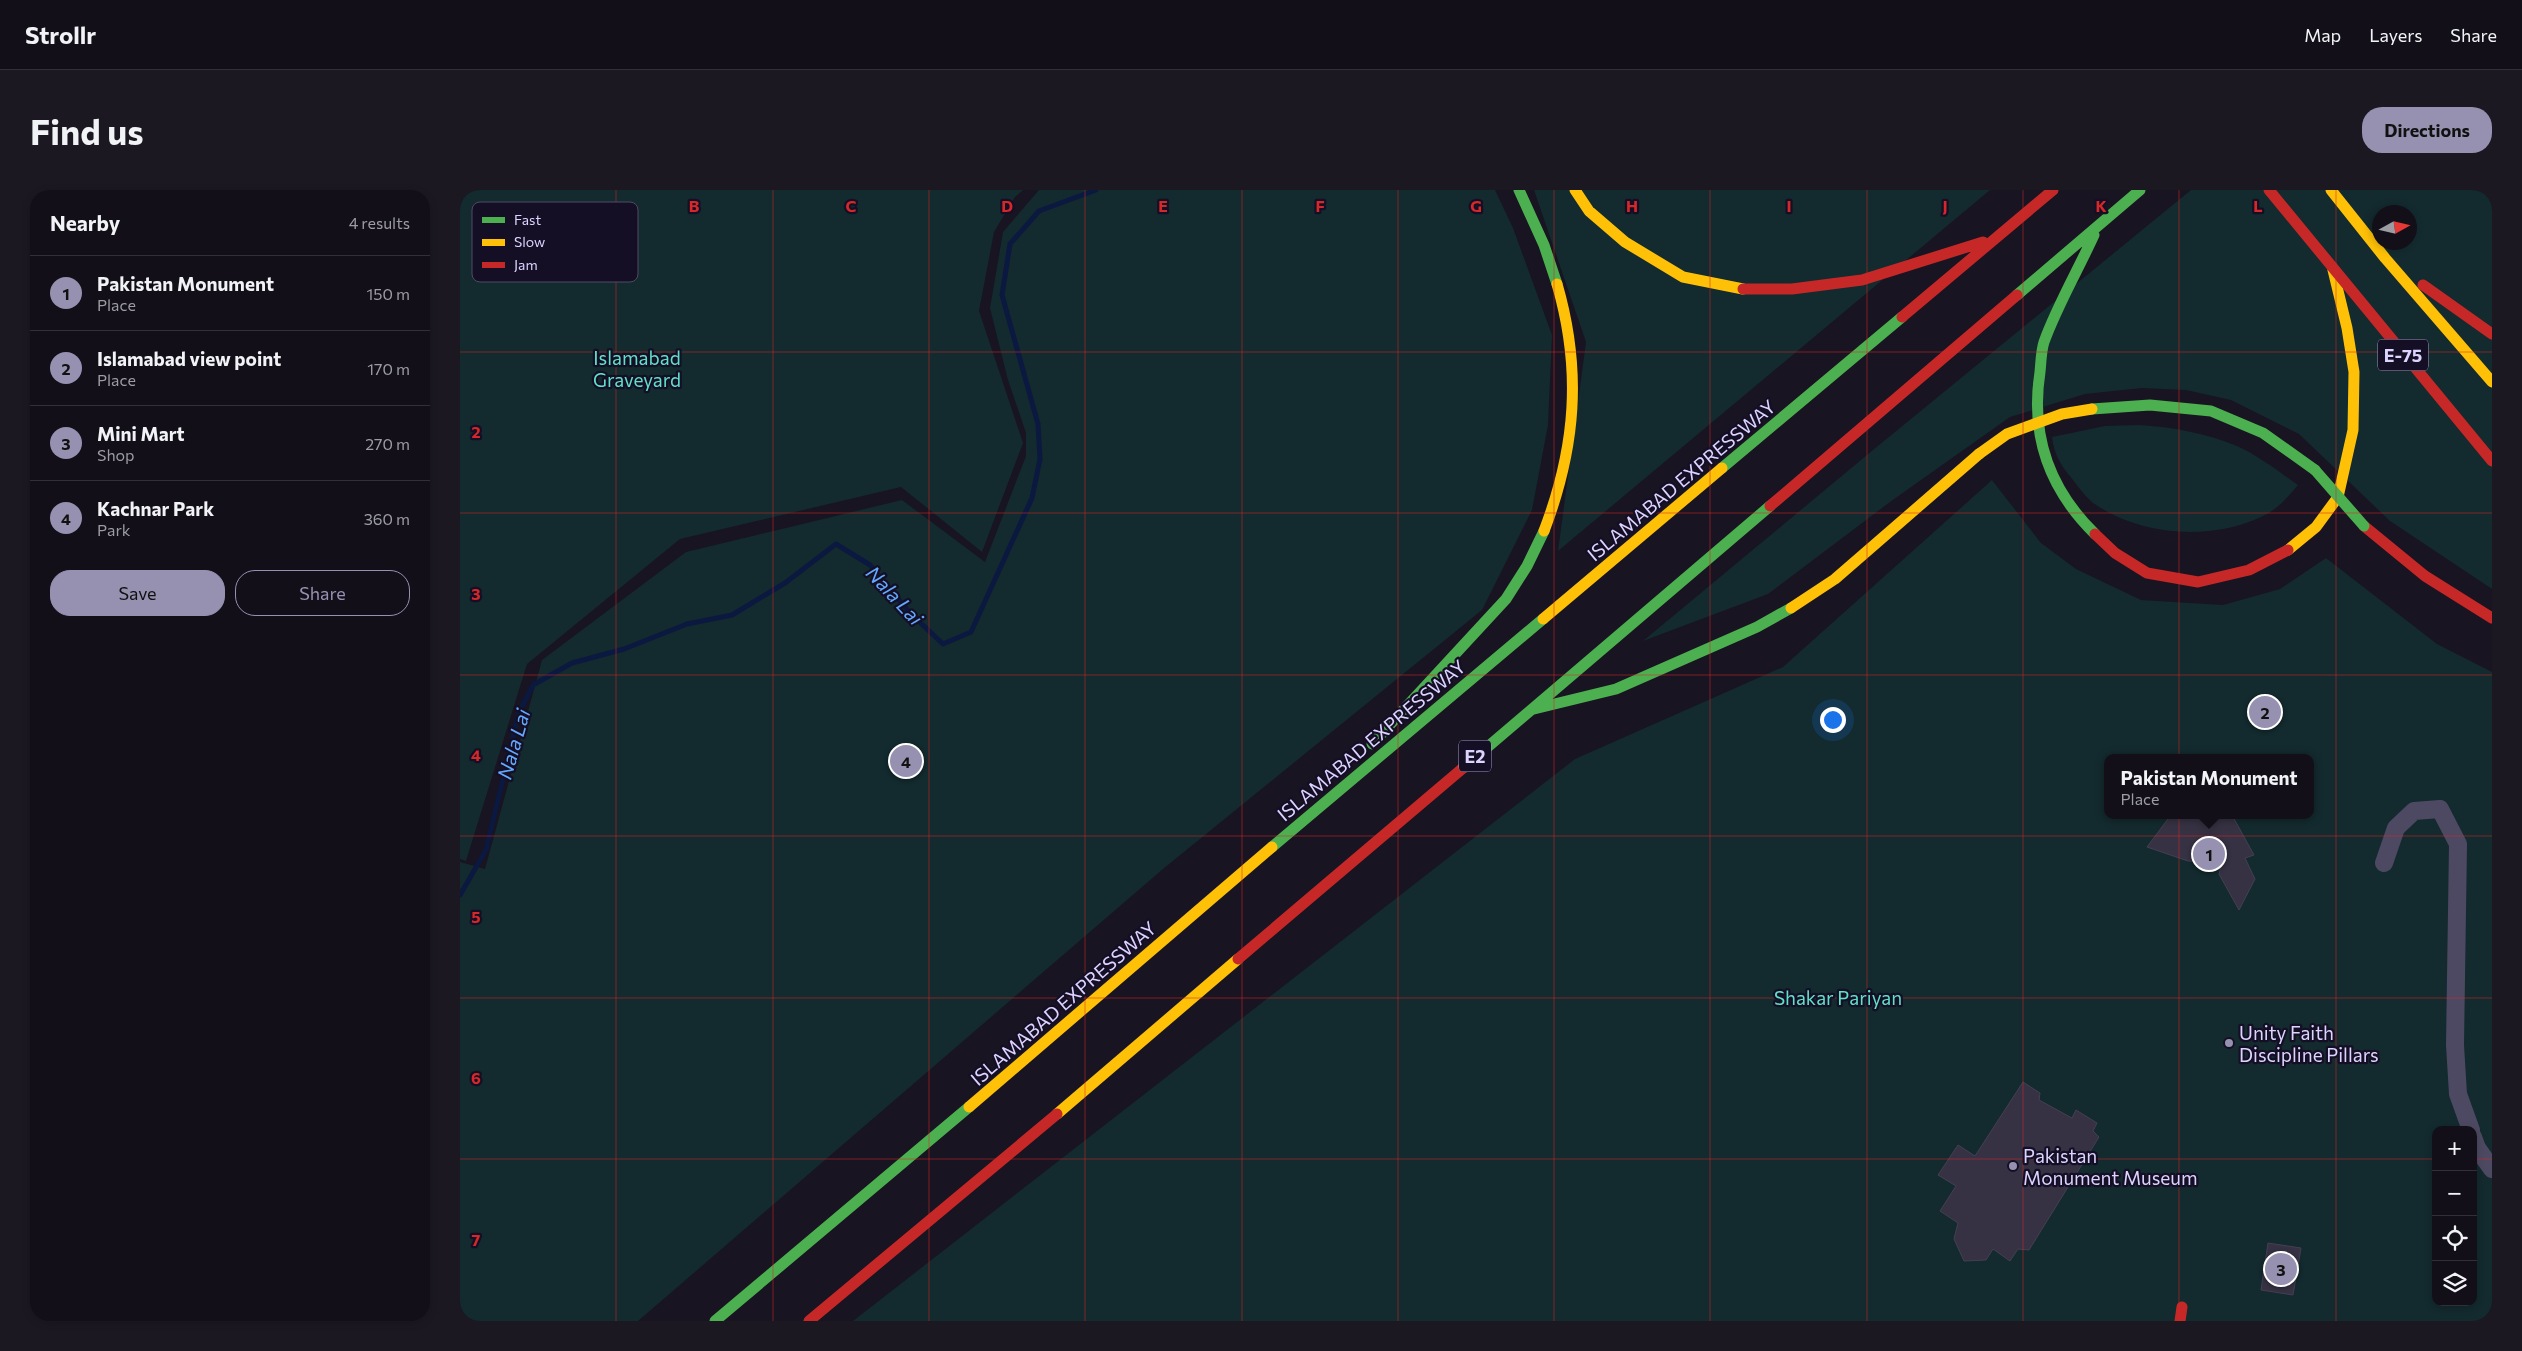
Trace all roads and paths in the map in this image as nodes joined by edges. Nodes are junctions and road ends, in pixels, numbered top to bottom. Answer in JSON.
{"nodes":[{"id":1,"x":1518,"y":190,"type":"edge"},
{"id":2,"x":1575,"y":190,"type":"edge"},
{"id":3,"x":2053,"y":190,"type":"edge"},
{"id":4,"x":2140,"y":190,"type":"edge"},
{"id":5,"x":2269,"y":190,"type":"edge"},
{"id":6,"x":2330,"y":190,"type":"edge"},
{"id":7,"x":2098,"y":227,"type":"junction"},
{"id":8,"x":1996,"y":237,"type":"junction"},
{"id":9,"x":2385,"y":258,"type":"junction"},
{"id":10,"x":2333,"y":270,"type":"junction"},
{"id":11,"x":2492,"y":334,"type":"edge"},
{"id":12,"x":2492,"y":382,"type":"edge"},
{"id":13,"x":2492,"y":461,"type":"edge"},
{"id":14,"x":2492,"y":618,"type":"edge"},
{"id":15,"x":1530,"y":710,"type":"junction"},
{"id":16,"x":1293,"y":829,"type":"junction"},
{"id":17,"x":2384,"y":863,"type":"dead end"},
{"id":18,"x":2470,"y":1126,"type":"edge"},
{"id":19,"x":2477,"y":1148,"type":"edge"},
{"id":20,"x":2492,"y":1169,"type":"edge"},
{"id":21,"x":2182,"y":1308,"type":"dead end"},
{"id":22,"x":715,"y":1321,"type":"edge"},
{"id":23,"x":809,"y":1321,"type":"edge"},
{"id":24,"x":2180,"y":1321,"type":"edge"}],
"edges":[{"from":1,"to":16,"type":"main road"},
{"from":2,"to":8,"type":"main road"},
{"from":3,"to":8,"type":"main road","name":"ISLAMABAD EXPRESSWAY"},
{"from":4,"to":7,"type":"main road","number":"E2"},
{"from":5,"to":10,"type":"main road","number":"E-75"},
{"from":6,"to":9,"type":"main road","number":"E-75"},
{"from":7,"to":10,"type":"main road"},
{"from":7,"to":15,"type":"main road","number":"E2"},
{"from":8,"to":16,"type":"main road","name":"ISLAMABAD EXPRESSWAY"},
{"from":9,"to":11,"type":"main road"},
{"from":9,"to":12,"type":"main road","number":"E-75"},
{"from":10,"to":13,"type":"main road","number":"E-75"},
{"from":14,"to":15,"type":"main road","bridge":true},
{"from":15,"to":23,"type":"main road","number":"E2"},
{"from":16,"to":22,"type":"main road","name":"ISLAMABAD EXPRESSWAY"},
{"from":17,"to":18,"type":"street"},
{"from":19,"to":20,"type":"street"},
{"from":21,"to":24,"type":"main road"}]}
